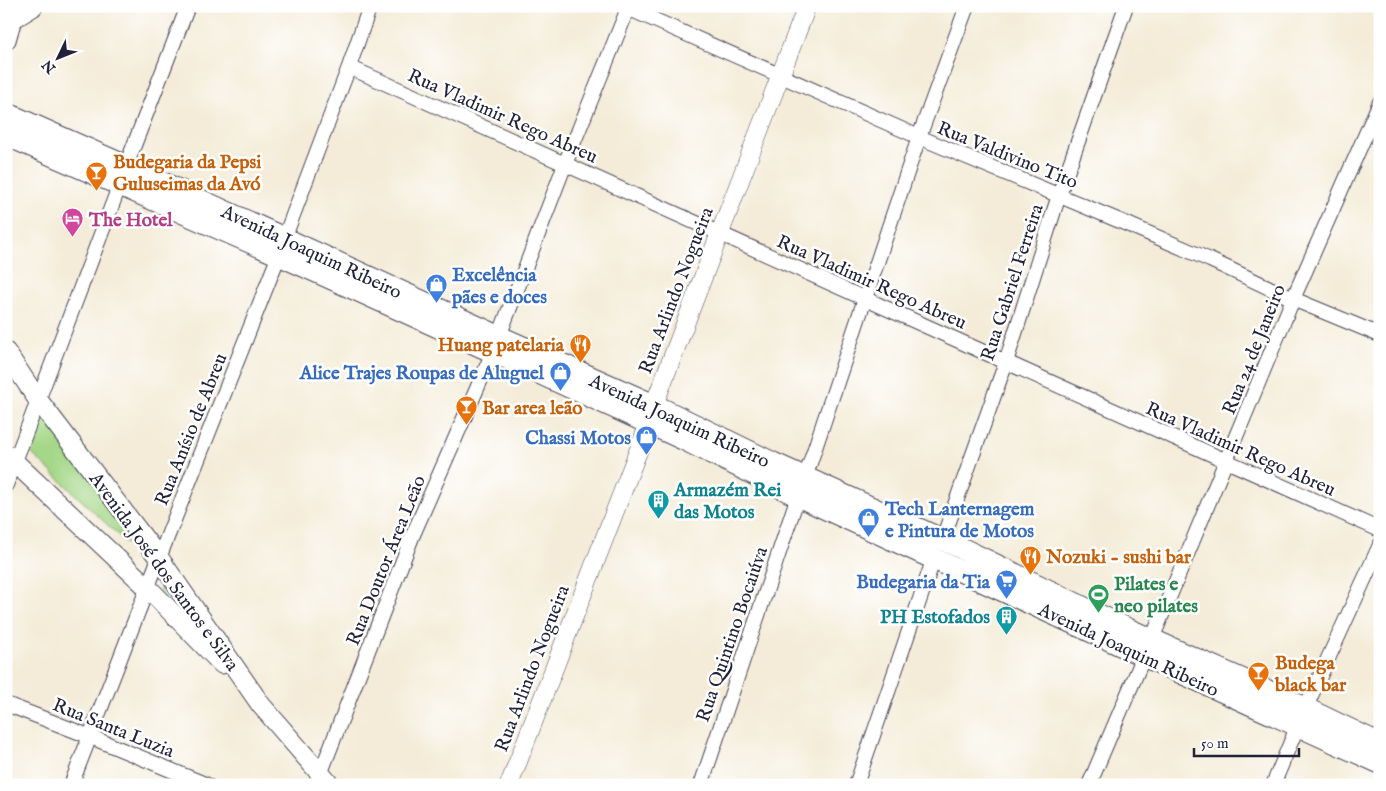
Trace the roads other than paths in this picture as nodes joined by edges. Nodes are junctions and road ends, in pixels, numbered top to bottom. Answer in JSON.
{"nodes":[{"id":1,"x":32,"y":6,"type":"edge"},
{"id":2,"x":188,"y":6,"type":"edge"},
{"id":3,"x":370,"y":6,"type":"edge"},
{"id":4,"x":807,"y":6,"type":"edge"},
{"id":5,"x":966,"y":6,"type":"edge"},
{"id":6,"x":1126,"y":6,"type":"edge"},
{"id":7,"x":626,"y":7,"type":"edge"},
{"id":8,"x":9,"y":20,"type":"edge"},
{"id":9,"x":6,"y":40,"type":"edge"},
{"id":10,"x":349,"y":67,"type":"junction"},
{"id":11,"x":780,"y":76,"type":"junction"},
{"id":12,"x":1380,"y":102,"type":"edge"},
{"id":13,"x":6,"y":113,"type":"edge"},
{"id":14,"x":6,"y":135,"type":"edge"},
{"id":15,"x":919,"y":137,"type":"junction"},
{"id":16,"x":566,"y":164,"type":"junction"},
{"id":17,"x":123,"y":175,"type":"junction"},
{"id":18,"x":1059,"y":195,"type":"junction"},
{"id":19,"x":720,"y":233,"type":"junction"},
{"id":20,"x":282,"y":247,"type":"junction"},
{"id":21,"x":865,"y":299,"type":"junction"},
{"id":22,"x":1293,"y":299,"type":"junction"},
{"id":23,"x":1380,"y":335,"type":"edge"},
{"id":24,"x":496,"y":344,"type":"junction"},
{"id":25,"x":6,"y":352,"type":"edge"},
{"id":26,"x":1006,"y":362,"type":"junction"},
{"id":27,"x":38,"y":400,"type":"junction"},
{"id":28,"x":651,"y":414,"type":"junction"},
{"id":29,"x":11,"y":458,"type":"edge"},
{"id":30,"x":1227,"y":462,"type":"junction"},
{"id":31,"x":6,"y":486,"type":"edge"},
{"id":32,"x":802,"y":487,"type":"junction"},
{"id":33,"x":1380,"y":530,"type":"edge"},
{"id":34,"x":1380,"y":545,"type":"edge"},
{"id":35,"x":938,"y":550,"type":"junction"},
{"id":36,"x":159,"y":558,"type":"junction"},
{"id":37,"x":148,"y":588,"type":"junction"},
{"id":38,"x":1148,"y":648,"type":"junction"},
{"id":39,"x":6,"y":704,"type":"edge"},
{"id":40,"x":261,"y":705,"type":"junction"},
{"id":41,"x":1302,"y":717,"type":"junction"},
{"id":42,"x":91,"y":737,"type":"junction"},
{"id":43,"x":1380,"y":744,"type":"edge"},
{"id":44,"x":1380,"y":763,"type":"edge"},
{"id":45,"x":322,"y":781,"type":"edge"},
{"id":46,"x":71,"y":785,"type":"edge"},
{"id":47,"x":207,"y":785,"type":"edge"},
{"id":48,"x":509,"y":785,"type":"edge"},
{"id":49,"x":701,"y":785,"type":"edge"},
{"id":50,"x":856,"y":785,"type":"edge"},
{"id":51,"x":1089,"y":785,"type":"edge"},
{"id":52,"x":1273,"y":785,"type":"edge"}],
"edges":[{"from":1,"to":8,"type":"main road"},
{"from":2,"to":17,"type":"street"},
{"from":3,"to":10,"type":"street","name":"Rua Anísio de Abreu"},
{"from":4,"to":11,"type":"street","name":"Rua Arlindo Nogueira"},
{"from":5,"to":15,"type":"street","name":"Rua Quintino Bocaiúva"},
{"from":6,"to":18,"type":"street","name":"Rua Gabriel Ferreira"},
{"from":7,"to":11,"type":"street","name":"Rua Valdivino Tito"},
{"from":7,"to":16,"type":"street","name":"Rua Doutor Área Leão"},
{"from":8,"to":9,"type":"main road"},
{"from":10,"to":16,"type":"street","name":"Rua Vladimir Rego Abreu"},
{"from":10,"to":20,"type":"street","name":"Rua Anísio de Abreu"},
{"from":11,"to":15,"type":"street","name":"Rua Valdivino Tito"},
{"from":11,"to":19,"type":"street","name":"Rua Arlindo Nogueira"},
{"from":12,"to":22,"type":"street","name":"Rua 24 de Janeiro"},
{"from":13,"to":17,"type":"main road","name":"Avenida Joaquim Ribeiro"},
{"from":14,"to":17,"type":"main road","name":"Avenida Joaquim Ribeiro"},
{"from":15,"to":18,"type":"street","name":"Rua Valdivino Tito"},
{"from":15,"to":21,"type":"street","name":"Rua Quintino Bocaiúva"},
{"from":16,"to":19,"type":"street","name":"Rua Vladimir Rego Abreu"},
{"from":16,"to":24,"type":"street","name":"Rua Doutor Área Leão"},
{"from":17,"to":20,"type":"main road","name":"Avenida Joaquim Ribeiro"},
{"from":17,"to":27,"type":"street"},
{"from":18,"to":22,"type":"street","name":"Rua Valdivino Tito"},
{"from":18,"to":26,"type":"street","name":"Rua Gabriel Ferreira"},
{"from":19,"to":21,"type":"street","name":"Rua Vladimir Rego Abreu"},
{"from":19,"to":28,"type":"street","name":"Rua Arlindo Nogueira"},
{"from":20,"to":24,"type":"main road","name":"Avenida Joaquim Ribeiro"},
{"from":20,"to":36,"type":"street","name":"Rua Anísio de Abreu"},
{"from":21,"to":26,"type":"street","name":"Rua Vladimir Rego Abreu"},
{"from":21,"to":32,"type":"street","name":"Rua Quintino Bocaiúva"},
{"from":22,"to":23,"type":"street","name":"Rua Valdivino Tito"},
{"from":22,"to":30,"type":"street","name":"Rua 24 de Janeiro"},
{"from":24,"to":28,"type":"main road","name":"Avenida Joaquim Ribeiro"},
{"from":24,"to":45,"type":"street","name":"Rua Doutor Área Leão"},
{"from":25,"to":27,"type":"main road","name":"Avenida José dos Santos e Silva"},
{"from":26,"to":30,"type":"street","name":"Rua Vladimir Rego Abreu"},
{"from":26,"to":35,"type":"street","name":"Rua Gabriel Ferreira"},
{"from":27,"to":29,"type":"street"},
{"from":27,"to":36,"type":"main road","name":"Avenida José dos Santos e Silva"},
{"from":28,"to":32,"type":"main road","name":"Avenida Joaquim Ribeiro"},
{"from":28,"to":48,"type":"street","name":"Rua Arlindo Nogueira"},
{"from":29,"to":31,"type":"street"},
{"from":29,"to":37,"type":"main road"},
{"from":30,"to":33,"type":"street","name":"Rua Vladimir Rego Abreu"},
{"from":30,"to":38,"type":"street","name":"Rua 24 de Janeiro"},
{"from":32,"to":35,"type":"main road","name":"Avenida Joaquim Ribeiro"},
{"from":32,"to":49,"type":"street","name":"Rua Quintino Bocaiúva"},
{"from":34,"to":41,"type":"street"},
{"from":35,"to":38,"type":"main road","name":"Avenida Joaquim Ribeiro"},
{"from":35,"to":50,"type":"street","name":"Rua Gabriel Ferreira"},
{"from":36,"to":37,"type":"street","name":"Rua Anísio de Abreu"},
{"from":36,"to":40,"type":"main road","name":"Avenida José dos Santos e Silva"},
{"from":37,"to":40,"type":"main road"},
{"from":37,"to":42,"type":"street","name":"Rua Anísio de Abreu"},
{"from":38,"to":41,"type":"main road","name":"Avenida Joaquim Ribeiro"},
{"from":38,"to":51,"type":"street","name":"Rua 24 de Janeiro"},
{"from":39,"to":42,"type":"street","name":"Rua Santa Luzia"},
{"from":40,"to":45,"type":"main road","name":"Avenida José dos Santos e Silva"},
{"from":41,"to":43,"type":"main road","name":"Avenida Joaquim Ribeiro"},
{"from":41,"to":44,"type":"main road","name":"Avenida Joaquim Ribeiro"},
{"from":41,"to":52,"type":"street"},
{"from":42,"to":46,"type":"street","name":"Rua Anísio de Abreu"},
{"from":42,"to":47,"type":"street","name":"Rua Santa Luzia"}]}
